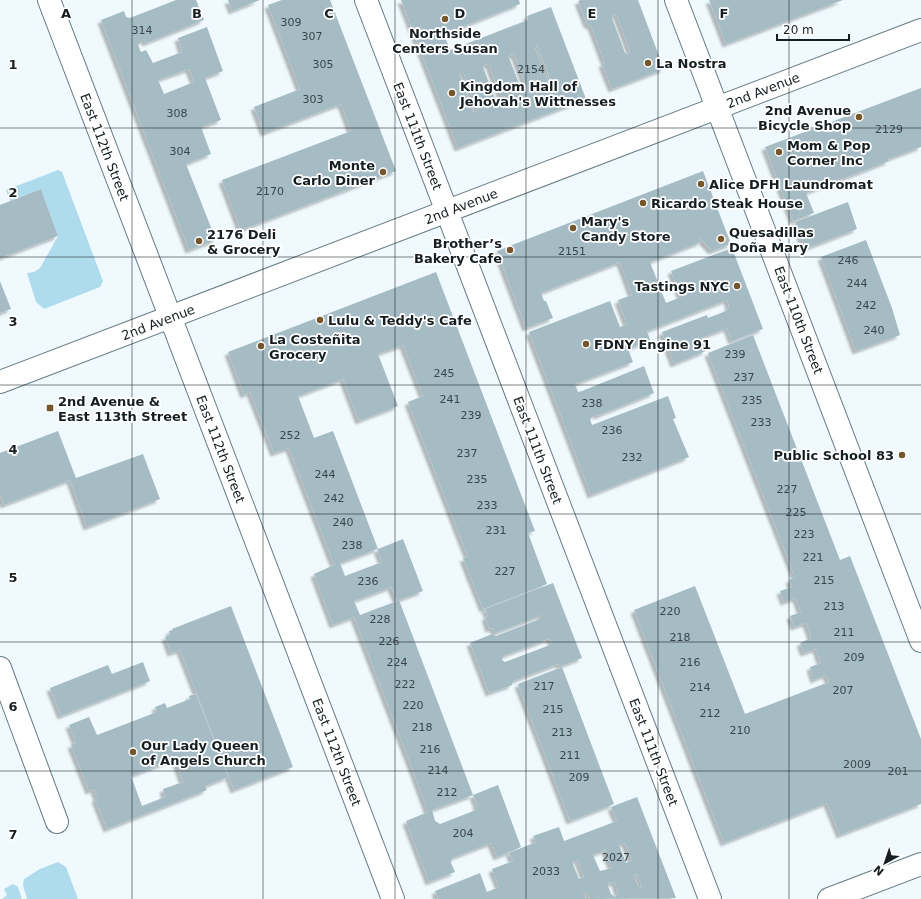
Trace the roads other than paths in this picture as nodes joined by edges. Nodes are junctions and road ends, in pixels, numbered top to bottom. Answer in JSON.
{"nodes":[{"id":1,"x":49,"y":0,"type":"edge"},
{"id":2,"x":366,"y":0,"type":"edge"},
{"id":3,"x":676,"y":0,"type":"edge"},
{"id":4,"x":921,"y":30,"type":"edge"},
{"id":5,"x":717,"y":107,"type":"junction"},
{"id":6,"x":446,"y":212,"type":"junction"},
{"id":7,"x":170,"y":317,"type":"junction"},
{"id":8,"x":0,"y":382,"type":"edge"},
{"id":9,"x":921,"y":641,"type":"edge"},
{"id":10,"x":0,"y":668,"type":"edge"},
{"id":11,"x":57,"y":822,"type":"dead end"},
{"id":12,"x":921,"y":864,"type":"edge"},
{"id":13,"x":393,"y":899,"type":"edge"},
{"id":14,"x":710,"y":899,"type":"edge"},
{"id":15,"x":829,"y":899,"type":"edge"}],
"edges":[{"from":1,"to":7,"type":"street","name":"East 112th Street"},
{"from":2,"to":6,"type":"street","name":"East 111th Street"},
{"from":3,"to":5,"type":"street","name":"East 110th Street"},
{"from":4,"to":5,"type":"street","name":"2nd Avenue"},
{"from":5,"to":6,"type":"street","name":"2nd Avenue"},
{"from":5,"to":9,"type":"street","name":"East 110th Street"},
{"from":6,"to":7,"type":"street","name":"2nd Avenue"},
{"from":6,"to":14,"type":"street","name":"East 111th Street"},
{"from":7,"to":8,"type":"street","name":"2nd Avenue"},
{"from":7,"to":13,"type":"street","name":"East 112th Street"},
{"from":10,"to":11,"type":"street"},
{"from":12,"to":15,"type":"street"}]}
